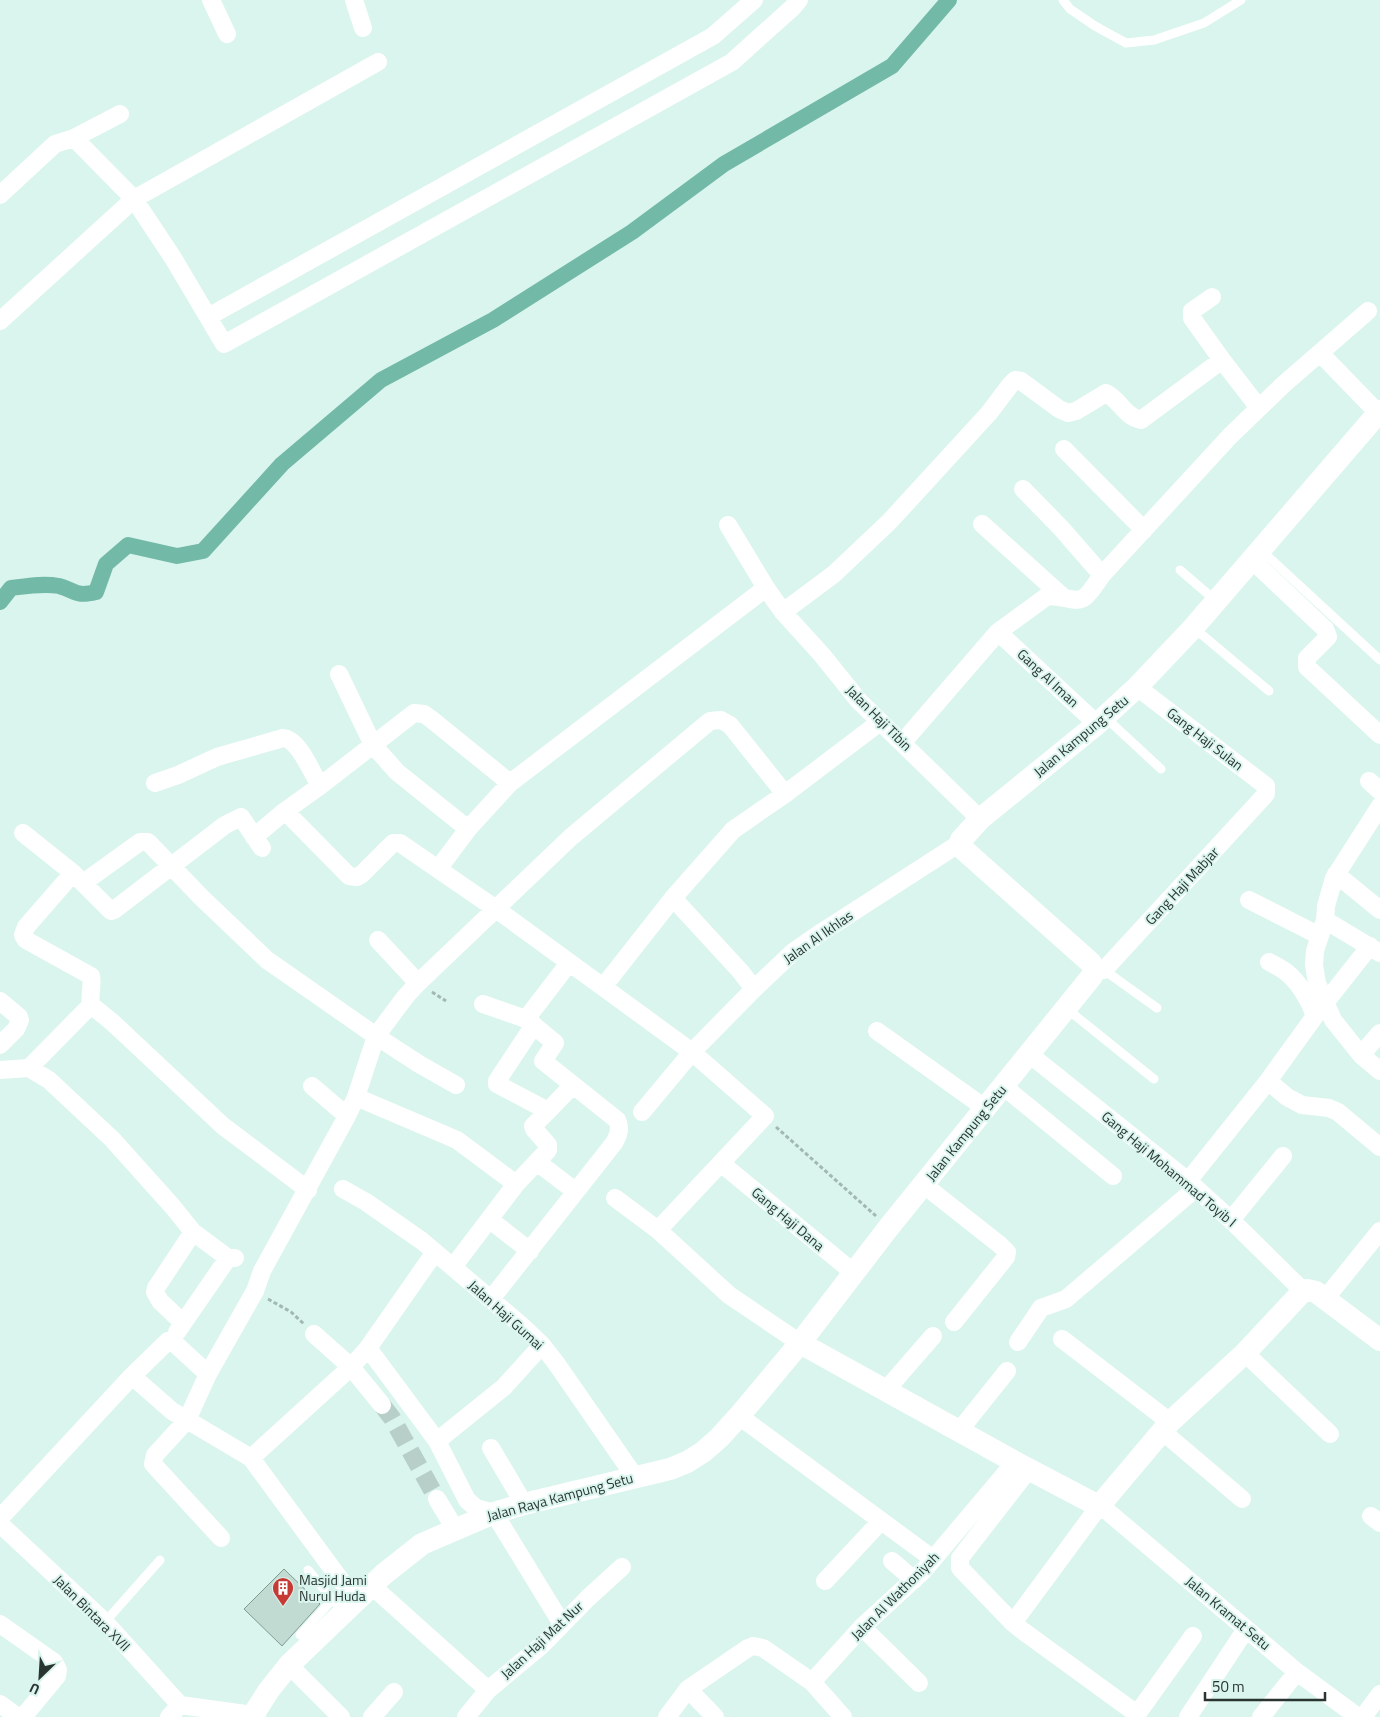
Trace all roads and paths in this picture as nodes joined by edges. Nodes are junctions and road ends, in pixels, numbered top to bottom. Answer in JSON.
{"nodes":[{"id":1,"x":211,"y":0,"type":"edge"},
{"id":2,"x":354,"y":0,"type":"edge"},
{"id":3,"x":754,"y":0,"type":"edge"},
{"id":4,"x":799,"y":0,"type":"edge"},
{"id":5,"x":1063,"y":0,"type":"edge"},
{"id":6,"x":1241,"y":0,"type":"edge"},
{"id":7,"x":363,"y":28,"type":"dead end"},
{"id":8,"x":227,"y":34,"type":"dead end"},
{"id":9,"x":378,"y":62,"type":"dead end"},
{"id":10,"x":120,"y":114,"type":"dead end"},
{"id":11,"x":74,"y":138,"type":"junction"},
{"id":12,"x":0,"y":196,"type":"edge"},
{"id":13,"x":134,"y":199,"type":"junction"},
{"id":14,"x":1212,"y":297,"type":"dead end"},
{"id":15,"x":1368,"y":312,"type":"dead end"},
{"id":16,"x":208,"y":317,"type":"junction"},
{"id":17,"x":0,"y":321,"type":"edge"},
{"id":18,"x":1320,"y":353,"type":"junction"},
{"id":19,"x":1222,"y":360,"type":"junction"},
{"id":20,"x":1259,"y":408,"type":"junction"},
{"id":21,"x":1377,"y":418,"type":"edge"},
{"id":22,"x":1064,"y":449,"type":"dead end"},
{"id":23,"x":1023,"y":489,"type":"dead end"},
{"id":24,"x":982,"y":524,"type":"dead end"},
{"id":25,"x":728,"y":525,"type":"dead end"},
{"id":26,"x":1144,"y":530,"type":"junction"},
{"id":27,"x":1256,"y":555,"type":"junction"},
{"id":28,"x":1180,"y":570,"type":"dead end"},
{"id":29,"x":1102,"y":575,"type":"junction"},
{"id":30,"x":766,"y":588,"type":"junction"},
{"id":31,"x":1064,"y":597,"type":"junction"},
{"id":32,"x":1216,"y":601,"type":"junction"},
{"id":33,"x":783,"y":612,"type":"junction"},
{"id":34,"x":1193,"y":628,"type":"junction"},
{"id":35,"x":998,"y":632,"type":"junction"},
{"id":36,"x":1380,"y":660,"type":"edge"},
{"id":37,"x":338,"y":674,"type":"dead end"},
{"id":38,"x":1137,"y":687,"type":"junction"},
{"id":39,"x":1269,"y":691,"type":"dead end"},
{"id":40,"x":1101,"y":721,"type":"junction"},
{"id":41,"x":880,"y":722,"type":"junction"},
{"id":42,"x":1380,"y":735,"type":"edge"},
{"id":43,"x":903,"y":742,"type":"junction"},
{"id":44,"x":373,"y":745,"type":"junction"},
{"id":45,"x":1161,"y":769,"type":"dead end"},
{"id":46,"x":155,"y":783,"type":"dead end"},
{"id":47,"x":510,"y":783,"type":"junction"},
{"id":48,"x":320,"y":786,"type":"junction"},
{"id":49,"x":785,"y":794,"type":"junction"},
{"id":50,"x":1266,"y":794,"type":"joint"},
{"id":51,"x":1380,"y":806,"type":"edge"},
{"id":52,"x":285,"y":811,"type":"junction"},
{"id":53,"x":980,"y":818,"type":"junction"},
{"id":54,"x":468,"y":829,"type":"junction"},
{"id":55,"x":23,"y":833,"type":"dead end"},
{"id":56,"x":960,"y":843,"type":"junction"},
{"id":57,"x":171,"y":868,"type":"junction"},
{"id":58,"x":438,"y":869,"type":"junction"},
{"id":59,"x":1336,"y":874,"type":"junction"},
{"id":60,"x":78,"y":878,"type":"junction"},
{"id":61,"x":673,"y":898,"type":"junction"},
{"id":62,"x":1249,"y":900,"type":"dead end"},
{"id":63,"x":496,"y":909,"type":"junction"},
{"id":64,"x":1380,"y":910,"type":"edge"},
{"id":65,"x":1322,"y":928,"type":"junction"},
{"id":66,"x":378,"y":940,"type":"dead end"},
{"id":67,"x":1375,"y":949,"type":"edge"},
{"id":68,"x":1269,"y":962,"type":"dead end"},
{"id":69,"x":569,"y":963,"type":"junction"},
{"id":70,"x":1099,"y":970,"type":"junction"},
{"id":71,"x":418,"y":983,"type":"junction"},
{"id":72,"x":603,"y":987,"type":"junction"},
{"id":73,"x":754,"y":989,"type":"junction"},
{"id":74,"x":0,"y":1001,"type":"edge"},
{"id":75,"x":1325,"y":1003,"type":"junction"},
{"id":76,"x":483,"y":1004,"type":"dead end"},
{"id":77,"x":91,"y":1005,"type":"junction"},
{"id":78,"x":1066,"y":1008,"type":"junction"},
{"id":79,"x":1157,"y":1008,"type":"dead end"},
{"id":80,"x":530,"y":1022,"type":"junction"},
{"id":81,"x":877,"y":1031,"type":"dead end"},
{"id":82,"x":1380,"y":1033,"type":"edge"},
{"id":83,"x":376,"y":1036,"type":"junction"},
{"id":84,"x":0,"y":1045,"type":"edge"},
{"id":85,"x":692,"y":1052,"type":"junction"},
{"id":86,"x":1030,"y":1054,"type":"junction"},
{"id":87,"x":1360,"y":1055,"type":"junction"},
{"id":88,"x":29,"y":1068,"type":"junction"},
{"id":89,"x":0,"y":1070,"type":"edge"},
{"id":90,"x":1380,"y":1071,"type":"edge"},
{"id":91,"x":1154,"y":1079,"type":"dead end"},
{"id":92,"x":1268,"y":1081,"type":"junction"},
{"id":93,"x":456,"y":1085,"type":"dead end"},
{"id":94,"x":574,"y":1085,"type":"junction"},
{"id":95,"x":312,"y":1086,"type":"dead end"},
{"id":96,"x":1003,"y":1086,"type":"junction"},
{"id":97,"x":356,"y":1098,"type":"junction"},
{"id":98,"x":985,"y":1108,"type":"junction"},
{"id":99,"x":548,"y":1111,"type":"junction"},
{"id":100,"x":642,"y":1112,"type":"dead end"},
{"id":101,"x":347,"y":1116,"type":"junction"},
{"id":102,"x":765,"y":1116,"type":"junction"},
{"id":103,"x":1380,"y":1146,"type":"edge"},
{"id":104,"x":1283,"y":1156,"type":"dead end"},
{"id":105,"x":537,"y":1162,"type":"junction"},
{"id":106,"x":722,"y":1164,"type":"junction"},
{"id":107,"x":1113,"y":1176,"type":"dead end"},
{"id":108,"x":516,"y":1184,"type":"junction"},
{"id":109,"x":1191,"y":1185,"type":"junction"},
{"id":110,"x":924,"y":1186,"type":"junction"},
{"id":111,"x":342,"y":1189,"type":"dead end"},
{"id":112,"x":308,"y":1190,"type":"junction"},
{"id":113,"x":575,"y":1191,"type":"junction"},
{"id":114,"x":615,"y":1198,"type":"dead end"},
{"id":115,"x":879,"y":1218,"type":"dead end"},
{"id":116,"x":490,"y":1220,"type":"junction"},
{"id":117,"x":1230,"y":1220,"type":"junction"},
{"id":118,"x":658,"y":1230,"type":"junction"},
{"id":119,"x":1380,"y":1231,"type":"edge"},
{"id":120,"x":193,"y":1232,"type":"junction"},
{"id":121,"x":530,"y":1250,"type":"junction"},
{"id":122,"x":435,"y":1252,"type":"junction"},
{"id":123,"x":453,"y":1267,"type":"junction"},
{"id":124,"x":854,"y":1273,"type":"junction"},
{"id":125,"x":255,"y":1291,"type":"junction"},
{"id":126,"x":1303,"y":1291,"type":"junction"},
{"id":127,"x":491,"y":1299,"type":"junction"},
{"id":128,"x":1325,"y":1299,"type":"junction"},
{"id":129,"x":954,"y":1322,"type":"dead end"},
{"id":130,"x":183,"y":1323,"type":"junction"},
{"id":131,"x":314,"y":1334,"type":"joint"},
{"id":132,"x":933,"y":1336,"type":"dead end"},
{"id":133,"x":1062,"y":1339,"type":"dead end"},
{"id":134,"x":171,"y":1340,"type":"junction"},
{"id":135,"x":1380,"y":1340,"type":"edge"},
{"id":136,"x":800,"y":1342,"type":"junction"},
{"id":137,"x":1018,"y":1342,"type":"dead end"},
{"id":138,"x":542,"y":1345,"type":"junction"},
{"id":139,"x":368,"y":1348,"type":"junction"},
{"id":140,"x":1246,"y":1353,"type":"junction"},
{"id":141,"x":351,"y":1367,"type":"junction"},
{"id":142,"x":1007,"y":1371,"type":"dead end"},
{"id":143,"x":208,"y":1374,"type":"junction"},
{"id":144,"x":132,"y":1376,"type":"junction"},
{"id":145,"x":886,"y":1390,"type":"junction"},
{"id":146,"x":382,"y":1405,"type":"tunnel mouth"},
{"id":147,"x":739,"y":1416,"type":"junction"},
{"id":148,"x":187,"y":1420,"type":"junction"},
{"id":149,"x":1166,"y":1427,"type":"junction"},
{"id":150,"x":959,"y":1431,"type":"junction"},
{"id":151,"x":1330,"y":1434,"type":"dead end"},
{"id":152,"x":437,"y":1442,"type":"junction"},
{"id":153,"x":491,"y":1448,"type":"dead end"},
{"id":154,"x":251,"y":1458,"type":"junction"},
{"id":155,"x":1022,"y":1466,"type":"junction"},
{"id":156,"x":634,"y":1477,"type":"junction"},
{"id":157,"x":437,"y":1499,"type":"tunnel mouth"},
{"id":158,"x":1242,"y":1499,"type":"dead end"},
{"id":159,"x":524,"y":1504,"type":"junction"},
{"id":160,"x":1100,"y":1505,"type":"junction"},
{"id":161,"x":494,"y":1513,"type":"junction"},
{"id":162,"x":0,"y":1518,"type":"edge"},
{"id":163,"x":881,"y":1521,"type":"junction"},
{"id":164,"x":0,"y":1524,"type":"edge"},
{"id":165,"x":455,"y":1529,"type":"junction"},
{"id":166,"x":221,"y":1538,"type":"dead end"},
{"id":167,"x":933,"y":1559,"type":"junction"},
{"id":168,"x":160,"y":1560,"type":"dead end"},
{"id":169,"x":892,"y":1561,"type":"dead end"},
{"id":170,"x":622,"y":1567,"type":"dead end"},
{"id":171,"x":308,"y":1570,"type":"dead end"},
{"id":172,"x":914,"y":1580,"type":"junction"},
{"id":173,"x":825,"y":1581,"type":"dead end"},
{"id":174,"x":351,"y":1600,"type":"junction"},
{"id":175,"x":105,"y":1622,"type":"junction"},
{"id":176,"x":1013,"y":1623,"type":"junction"},
{"id":177,"x":0,"y":1624,"type":"edge"},
{"id":178,"x":562,"y":1624,"type":"junction"},
{"id":179,"x":862,"y":1627,"type":"junction"},
{"id":180,"x":1246,"y":1629,"type":"junction"},
{"id":181,"x":300,"y":1635,"type":"dead end"},
{"id":182,"x":1193,"y":1636,"type":"dead end"},
{"id":183,"x":289,"y":1665,"type":"junction"},
{"id":184,"x":1297,"y":1672,"type":"junction"},
{"id":185,"x":812,"y":1682,"type":"junction"},
{"id":186,"x":918,"y":1683,"type":"dead end"},
{"id":187,"x":688,"y":1689,"type":"junction"},
{"id":188,"x":488,"y":1690,"type":"junction"},
{"id":189,"x":394,"y":1692,"type":"dead end"},
{"id":190,"x":1380,"y":1694,"type":"edge"},
{"id":191,"x":0,"y":1704,"type":"edge"},
{"id":192,"x":175,"y":1711,"type":"edge"},
{"id":193,"x":254,"y":1716,"type":"edge"},
{"id":194,"x":1136,"y":1716,"type":"edge"},
{"id":195,"x":18,"y":1717,"type":"edge"},
{"id":196,"x":22,"y":1717,"type":"edge"},
{"id":197,"x":341,"y":1717,"type":"edge"},
{"id":198,"x":372,"y":1717,"type":"edge"},
{"id":199,"x":466,"y":1717,"type":"edge"},
{"id":200,"x":667,"y":1717,"type":"edge"},
{"id":201,"x":715,"y":1717,"type":"edge"},
{"id":202,"x":843,"y":1717,"type":"edge"},
{"id":203,"x":1188,"y":1717,"type":"edge"},
{"id":204,"x":1261,"y":1717,"type":"edge"},
{"id":205,"x":1358,"y":1717,"type":"edge"},
{"id":206,"x":1363,"y":1717,"type":"edge"}],
"edges":[{"from":1,"to":8,"type":"street"},
{"from":2,"to":7,"type":"street"},
{"from":3,"to":16,"type":"street"},
{"from":4,"to":16,"type":"street"},
{"from":5,"to":6,"type":"lane"},
{"from":9,"to":13,"type":"street"},
{"from":10,"to":11,"type":"street"},
{"from":11,"to":12,"type":"street"},
{"from":11,"to":13,"type":"street"},
{"from":13,"to":16,"type":"street"},
{"from":13,"to":17,"type":"street"},
{"from":14,"to":19,"type":"street"},
{"from":15,"to":18,"type":"street"},
{"from":18,"to":20,"type":"street"},
{"from":18,"to":21,"type":"street"},
{"from":19,"to":20,"type":"street"},
{"from":19,"to":33,"type":"street"},
{"from":20,"to":26,"type":"street"},
{"from":21,"to":27,"type":"street","name":"Jalan Kampung Setu"},
{"from":22,"to":26,"type":"street"},
{"from":23,"to":29,"type":"street"},
{"from":24,"to":31,"type":"street"},
{"from":25,"to":30,"type":"street","name":"Jalan Haji Tibin"},
{"from":26,"to":29,"type":"street"},
{"from":27,"to":32,"type":"street","name":"Jalan Kampung Setu"},
{"from":27,"to":36,"type":"lane"},
{"from":27,"to":42,"type":"street"},
{"from":28,"to":32,"type":"lane"},
{"from":29,"to":31,"type":"street"},
{"from":30,"to":33,"type":"street","name":"Jalan Haji Tibin"},
{"from":30,"to":47,"type":"street"},
{"from":31,"to":35,"type":"street"},
{"from":32,"to":34,"type":"street","name":"Jalan Kampung Setu"},
{"from":33,"to":41,"type":"street","name":"Jalan Haji Tibin"},
{"from":34,"to":38,"type":"street","name":"Jalan Kampung Setu"},
{"from":34,"to":39,"type":"lane"},
{"from":35,"to":40,"type":"street","name":"Gang Al Iman"},
{"from":35,"to":43,"type":"street"},
{"from":37,"to":44,"type":"street"},
{"from":38,"to":40,"type":"street","name":"Jalan Kampung Setu"},
{"from":38,"to":50,"type":"street","name":"Gang Haji Sulan"},
{"from":40,"to":45,"type":"lane"},
{"from":40,"to":53,"type":"street","name":"Jalan Kampung Setu"},
{"from":41,"to":43,"type":"street","name":"Jalan Haji Tibin"},
{"from":41,"to":49,"type":"street"},
{"from":43,"to":53,"type":"street","name":"Jalan Haji Tibin"},
{"from":44,"to":47,"type":"street"},
{"from":44,"to":48,"type":"street"},
{"from":44,"to":54,"type":"street"},
{"from":46,"to":48,"type":"street"},
{"from":47,"to":54,"type":"street"},
{"from":48,"to":52,"type":"street"},
{"from":49,"to":61,"type":"street"},
{"from":49,"to":63,"type":"street"},
{"from":50,"to":70,"type":"street","name":"Gang Haji Mabjar"},
{"from":51,"to":59,"type":"street"},
{"from":52,"to":57,"type":"street"},
{"from":52,"to":58,"type":"street"},
{"from":53,"to":56,"type":"street","name":"Jalan Kampung Setu"},
{"from":54,"to":58,"type":"street"},
{"from":55,"to":60,"type":"street"},
{"from":56,"to":70,"type":"street"},
{"from":56,"to":73,"type":"street","name":"Jalan Al Ikhlas"},
{"from":57,"to":60,"type":"street"},
{"from":57,"to":60,"type":"street"},
{"from":57,"to":83,"type":"street"},
{"from":58,"to":63,"type":"street"},
{"from":59,"to":64,"type":"street"},
{"from":59,"to":65,"type":"street"},
{"from":60,"to":77,"type":"street"},
{"from":61,"to":72,"type":"street"},
{"from":61,"to":73,"type":"street"},
{"from":62,"to":65,"type":"street"},
{"from":63,"to":69,"type":"street"},
{"from":63,"to":71,"type":"street"},
{"from":65,"to":67,"type":"street"},
{"from":65,"to":75,"type":"street"},
{"from":66,"to":71,"type":"street"},
{"from":67,"to":75,"type":"street"},
{"from":68,"to":92,"type":"street"},
{"from":69,"to":72,"type":"street"},
{"from":69,"to":80,"type":"street"},
{"from":70,"to":78,"type":"street","name":"Jalan Kampung Setu"},
{"from":70,"to":79,"type":"lane"},
{"from":71,"to":83,"type":"street"},
{"from":72,"to":85,"type":"street"},
{"from":73,"to":85,"type":"street","name":"Jalan Al Ikhlas"},
{"from":74,"to":84,"type":"street"},
{"from":75,"to":87,"type":"street"},
{"from":76,"to":80,"type":"street"},
{"from":77,"to":88,"type":"street"},
{"from":77,"to":112,"type":"street"},
{"from":78,"to":86,"type":"street","name":"Jalan Kampung Setu"},
{"from":78,"to":91,"type":"lane"},
{"from":80,"to":94,"type":"street"},
{"from":80,"to":99,"type":"street"},
{"from":81,"to":98,"type":"street"},
{"from":82,"to":87,"type":"street"},
{"from":83,"to":93,"type":"street"},
{"from":83,"to":97,"type":"street"},
{"from":85,"to":100,"type":"street","name":"Jalan Al Ikhlas"},
{"from":85,"to":102,"type":"street"},
{"from":86,"to":96,"type":"street","name":"Jalan Kampung Setu"},
{"from":86,"to":109,"type":"street","name":"Gang Haji Mohammad Toyib I"},
{"from":87,"to":90,"type":"street"},
{"from":88,"to":89,"type":"street"},
{"from":88,"to":120,"type":"street"},
{"from":92,"to":103,"type":"street"},
{"from":92,"to":109,"type":"street"},
{"from":94,"to":99,"type":"street"},
{"from":94,"to":113,"type":"street"},
{"from":95,"to":101,"type":"street"},
{"from":96,"to":98,"type":"street","name":"Jalan Kampung Setu"},
{"from":96,"to":107,"type":"street"},
{"from":97,"to":101,"type":"street"},
{"from":97,"to":108,"type":"street"},
{"from":98,"to":110,"type":"street","name":"Jalan Kampung Setu"},
{"from":99,"to":105,"type":"street"},
{"from":101,"to":112,"type":"street"},
{"from":102,"to":106,"type":"street"},
{"from":102,"to":115,"type":"path"},
{"from":104,"to":117,"type":"street"},
{"from":105,"to":108,"type":"street"},
{"from":105,"to":113,"type":"street"},
{"from":106,"to":118,"type":"street"},
{"from":106,"to":124,"type":"street","name":"Gang Haji Dana"},
{"from":108,"to":116,"type":"street"},
{"from":109,"to":117,"type":"street","name":"Gang Haji Mohammad Toyib I"},
{"from":109,"to":137,"type":"street"},
{"from":110,"to":124,"type":"street","name":"Jalan Kampung Setu"},
{"from":110,"to":129,"type":"street"},
{"from":111,"to":122,"type":"street","name":"Jalan Haji Gumai"},
{"from":112,"to":125,"type":"street"},
{"from":113,"to":121,"type":"street"},
{"from":114,"to":118,"type":"street"},
{"from":116,"to":121,"type":"street"},
{"from":116,"to":123,"type":"street"},
{"from":117,"to":126,"type":"street","name":"Gang Haji Mohammad Toyib I"},
{"from":118,"to":136,"type":"street"},
{"from":119,"to":128,"type":"street"},
{"from":120,"to":130,"type":"street"},
{"from":120,"to":130,"type":"street"},
{"from":121,"to":127,"type":"street"},
{"from":122,"to":123,"type":"street","name":"Jalan Haji Gumai"},
{"from":122,"to":139,"type":"street"},
{"from":123,"to":127,"type":"street","name":"Jalan Haji Gumai"},
{"from":124,"to":136,"type":"street","name":"Jalan Kampung Setu"},
{"from":125,"to":131,"type":"path"},
{"from":125,"to":143,"type":"street"},
{"from":126,"to":128,"type":"street"},
{"from":126,"to":140,"type":"street"},
{"from":127,"to":138,"type":"street","name":"Jalan Haji Gumai"},
{"from":128,"to":135,"type":"street"},
{"from":130,"to":134,"type":"street"},
{"from":131,"to":141,"type":"street"},
{"from":132,"to":145,"type":"street"},
{"from":133,"to":149,"type":"street"},
{"from":134,"to":143,"type":"street"},
{"from":134,"to":144,"type":"street"},
{"from":136,"to":145,"type":"street"},
{"from":136,"to":147,"type":"street","name":"Jalan Raya Kampung Setu"},
{"from":138,"to":152,"type":"street"},
{"from":138,"to":156,"type":"street","name":"Jalan Haji Gumai"},
{"from":139,"to":141,"type":"street"},
{"from":139,"to":152,"type":"street"},
{"from":140,"to":149,"type":"street"},
{"from":140,"to":151,"type":"street"},
{"from":141,"to":146,"type":"street"},
{"from":141,"to":154,"type":"street"},
{"from":142,"to":150,"type":"street"},
{"from":143,"to":148,"type":"street"},
{"from":144,"to":148,"type":"street"},
{"from":144,"to":162,"type":"street"},
{"from":145,"to":150,"type":"street"},
{"from":147,"to":156,"type":"street","name":"Jalan Raya Kampung Setu"},
{"from":147,"to":163,"type":"street"},
{"from":148,"to":154,"type":"street"},
{"from":148,"to":166,"type":"street"},
{"from":149,"to":158,"type":"street"},
{"from":149,"to":160,"type":"street"},
{"from":150,"to":155,"type":"street"},
{"from":152,"to":161,"type":"street"},
{"from":153,"to":159,"type":"street"},
{"from":154,"to":174,"type":"street"},
{"from":155,"to":160,"type":"street"},
{"from":155,"to":167,"type":"street","name":"Jalan Al Wathoniyah"},
{"from":155,"to":176,"type":"street"},
{"from":156,"to":159,"type":"street","name":"Jalan Raya Kampung Setu"},
{"from":157,"to":165,"type":"street"},
{"from":159,"to":161,"type":"street","name":"Jalan Raya Kampung Setu"},
{"from":160,"to":176,"type":"street"},
{"from":160,"to":180,"type":"street","name":"Jalan Kramat Setu"},
{"from":161,"to":165,"type":"street","name":"Jalan Raya Kampung Setu"},
{"from":161,"to":178,"type":"street"},
{"from":163,"to":167,"type":"street"},
{"from":163,"to":173,"type":"street"},
{"from":164,"to":175,"type":"street","name":"Jalan Bintara XVII"},
{"from":165,"to":174,"type":"street","name":"Jalan Raya Kampung Setu"},
{"from":167,"to":172,"type":"street","name":"Jalan Al Wathoniyah"},
{"from":168,"to":175,"type":"lane"},
{"from":169,"to":172,"type":"street"},
{"from":170,"to":178,"type":"street","name":"Jalan Haji Mat Nur"},
{"from":171,"to":174,"type":"lane"},
{"from":172,"to":179,"type":"street","name":"Jalan Al Wathoniyah"},
{"from":174,"to":181,"type":"lane"},
{"from":174,"to":183,"type":"street","name":"Jalan Raya Kampung Setu"},
{"from":174,"to":188,"type":"street"},
{"from":175,"to":192,"type":"street","name":"Jalan Bintara XVII"},
{"from":176,"to":194,"type":"street"},
{"from":177,"to":196,"type":"street"},
{"from":178,"to":188,"type":"street","name":"Jalan Haji Mat Nur"},
{"from":179,"to":185,"type":"street","name":"Jalan Al Wathoniyah"},
{"from":179,"to":186,"type":"street"},
{"from":180,"to":184,"type":"street","name":"Jalan Kramat Setu"},
{"from":180,"to":203,"type":"street"},
{"from":182,"to":194,"type":"street"},
{"from":183,"to":193,"type":"street","name":"Jalan Raya Kampung Setu"},
{"from":183,"to":197,"type":"street"},
{"from":184,"to":204,"type":"street"},
{"from":184,"to":205,"type":"street","name":"Jalan Kramat Setu"},
{"from":185,"to":187,"type":"street"},
{"from":185,"to":202,"type":"street"},
{"from":187,"to":200,"type":"street"},
{"from":187,"to":201,"type":"street"},
{"from":188,"to":199,"type":"street","name":"Jalan Haji Mat Nur"},
{"from":189,"to":198,"type":"street"},
{"from":190,"to":206,"type":"street"},
{"from":191,"to":195,"type":"street"},
{"from":192,"to":193,"type":"street"}]}
